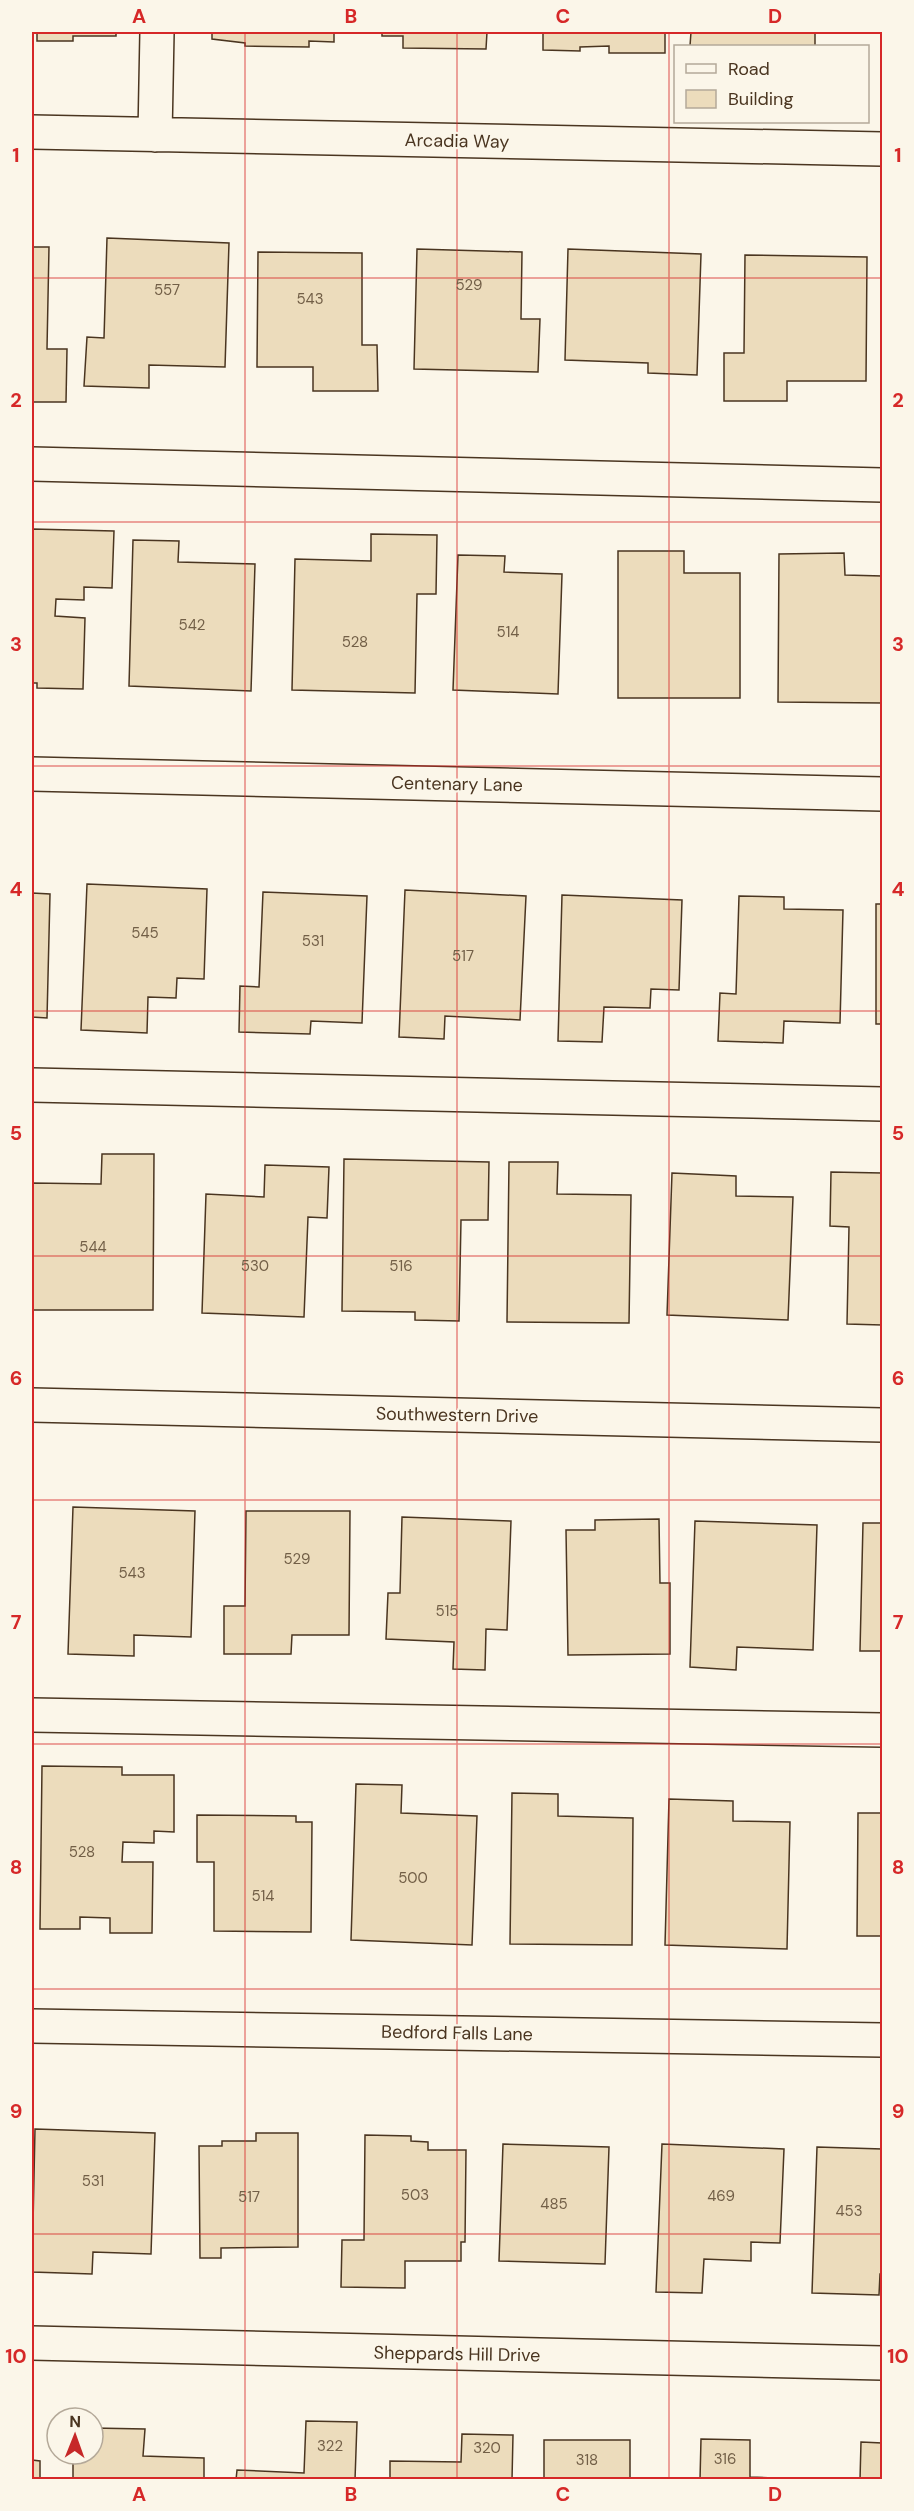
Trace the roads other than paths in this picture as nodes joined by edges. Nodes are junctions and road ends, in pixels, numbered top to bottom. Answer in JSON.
{"nodes":[{"id":1,"x":157,"y":32,"type":"edge"},
{"id":2,"x":32,"y":132,"type":"edge"},
{"id":3,"x":155,"y":135,"type":"junction"},
{"id":4,"x":882,"y":149,"type":"edge"},
{"id":5,"x":32,"y":464,"type":"edge"},
{"id":6,"x":882,"y":485,"type":"edge"},
{"id":7,"x":32,"y":774,"type":"edge"},
{"id":8,"x":882,"y":794,"type":"edge"},
{"id":9,"x":32,"y":1085,"type":"edge"},
{"id":10,"x":882,"y":1104,"type":"edge"},
{"id":11,"x":32,"y":1405,"type":"edge"},
{"id":12,"x":882,"y":1425,"type":"edge"},
{"id":13,"x":32,"y":1715,"type":"edge"},
{"id":14,"x":882,"y":1730,"type":"edge"},
{"id":15,"x":32,"y":2026,"type":"edge"},
{"id":16,"x":882,"y":2040,"type":"edge"},
{"id":17,"x":32,"y":2343,"type":"edge"},
{"id":18,"x":882,"y":2363,"type":"edge"}],
"edges":[{"from":1,"to":3,"type":"street"},
{"from":2,"to":3,"type":"street","name":"Arcadia Way"},
{"from":3,"to":4,"type":"street","name":"Arcadia Way"},
{"from":5,"to":6,"type":"street"},
{"from":7,"to":8,"type":"street","name":"Centenary Lane"},
{"from":9,"to":10,"type":"street"},
{"from":11,"to":12,"type":"street","name":"Southwestern Drive"},
{"from":13,"to":14,"type":"street"},
{"from":15,"to":16,"type":"street","name":"Bedford Falls Lane"},
{"from":17,"to":18,"type":"street","name":"Sheppards Hill Drive"}]}
